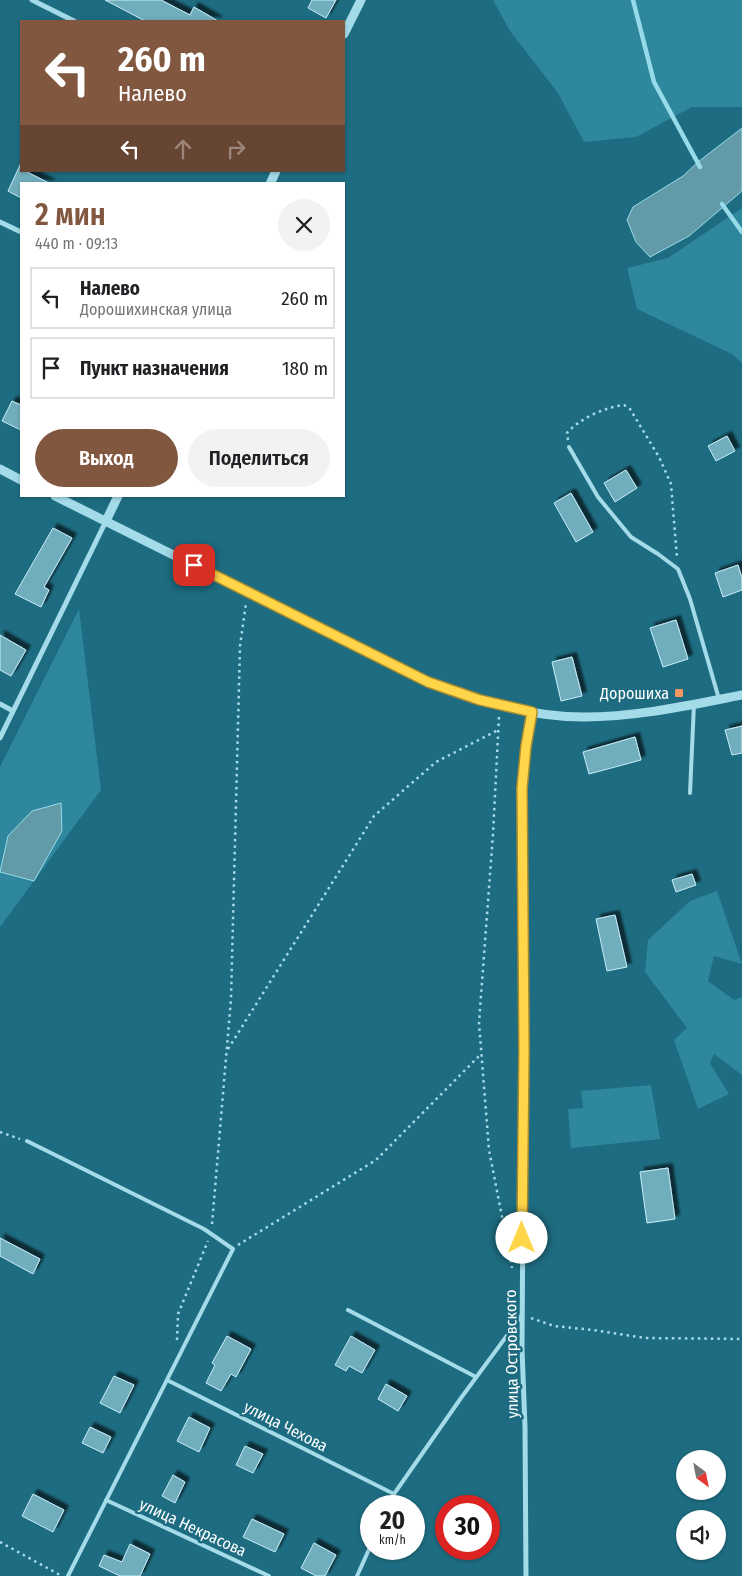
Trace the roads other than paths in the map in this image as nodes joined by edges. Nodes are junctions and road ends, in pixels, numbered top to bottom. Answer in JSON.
{"nodes":[{"id":1,"x":32,"y":0,"type":"edge"},
{"id":2,"x":361,"y":0,"type":"edge"},
{"id":3,"x":72,"y":20,"type":"edge"},
{"id":4,"x":345,"y":32,"type":"edge"},
{"id":5,"x":0,"y":222,"type":"edge"},
{"id":6,"x":20,"y":232,"type":"edge"},
{"id":7,"x":569,"y":447,"type":"road end"},
{"id":8,"x":0,"y":469,"type":"edge"},
{"id":9,"x":20,"y":479,"type":"edge"},
{"id":10,"x":57,"y":497,"type":"edge"},
{"id":11,"x":118,"y":497,"type":"edge"},
{"id":12,"x":106,"y":521,"type":"junction"},
{"id":13,"x":742,"y":695,"type":"edge"},
{"id":14,"x":719,"y":699,"type":"junction"},
{"id":15,"x":0,"y":704,"type":"edge"},
{"id":16,"x":694,"y":704,"type":"junction"},
{"id":17,"x":13,"y":710,"type":"junction"},
{"id":18,"x":532,"y":712,"type":"junction"},
{"id":19,"x":0,"y":738,"type":"edge"},
{"id":20,"x":690,"y":793,"type":"dead end"},
{"id":21,"x":27,"y":1140,"type":"road end"},
{"id":22,"x":348,"y":1310,"type":"dead end"},
{"id":23,"x":522,"y":1315,"type":"junction"},
{"id":24,"x":476,"y":1377,"type":"junction"},
{"id":25,"x":166,"y":1380,"type":"junction"},
{"id":26,"x":394,"y":1494,"type":"joint"},
{"id":27,"x":106,"y":1500,"type":"junction"},
{"id":28,"x":364,"y":1560,"type":"edge"},
{"id":29,"x":68,"y":1576,"type":"edge"},
{"id":30,"x":269,"y":1576,"type":"edge"},
{"id":31,"x":357,"y":1576,"type":"edge"},
{"id":32,"x":526,"y":1576,"type":"edge"}],
"edges":[{"from":1,"to":3,"type":"street"},
{"from":2,"to":4,"type":"street"},
{"from":5,"to":6,"type":"street"},
{"from":7,"to":14,"type":"lane"},
{"from":8,"to":9,"type":"street"},
{"from":10,"to":12,"type":"street"},
{"from":11,"to":12,"type":"street"},
{"from":12,"to":17,"type":"street"},
{"from":12,"to":18,"type":"street"},
{"from":13,"to":14,"type":"street"},
{"from":14,"to":16,"type":"street"},
{"from":15,"to":17,"type":"street"},
{"from":16,"to":18,"type":"street"},
{"from":16,"to":20,"type":"lane"},
{"from":17,"to":19,"type":"street"},
{"from":18,"to":23,"type":"street","name":"улица Островского"},
{"from":21,"to":25,"type":"lane"},
{"from":22,"to":24,"type":"lane"},
{"from":23,"to":24,"type":"lane"},
{"from":23,"to":32,"type":"street","name":"улица Островского"},
{"from":24,"to":26,"type":"lane"},
{"from":25,"to":26,"type":"lane","name":"улица Чехова"},
{"from":25,"to":27,"type":"lane"},
{"from":27,"to":29,"type":"lane"},
{"from":27,"to":30,"type":"lane","name":"улица Некрасова"},
{"from":28,"to":31,"type":"lane"}]}
